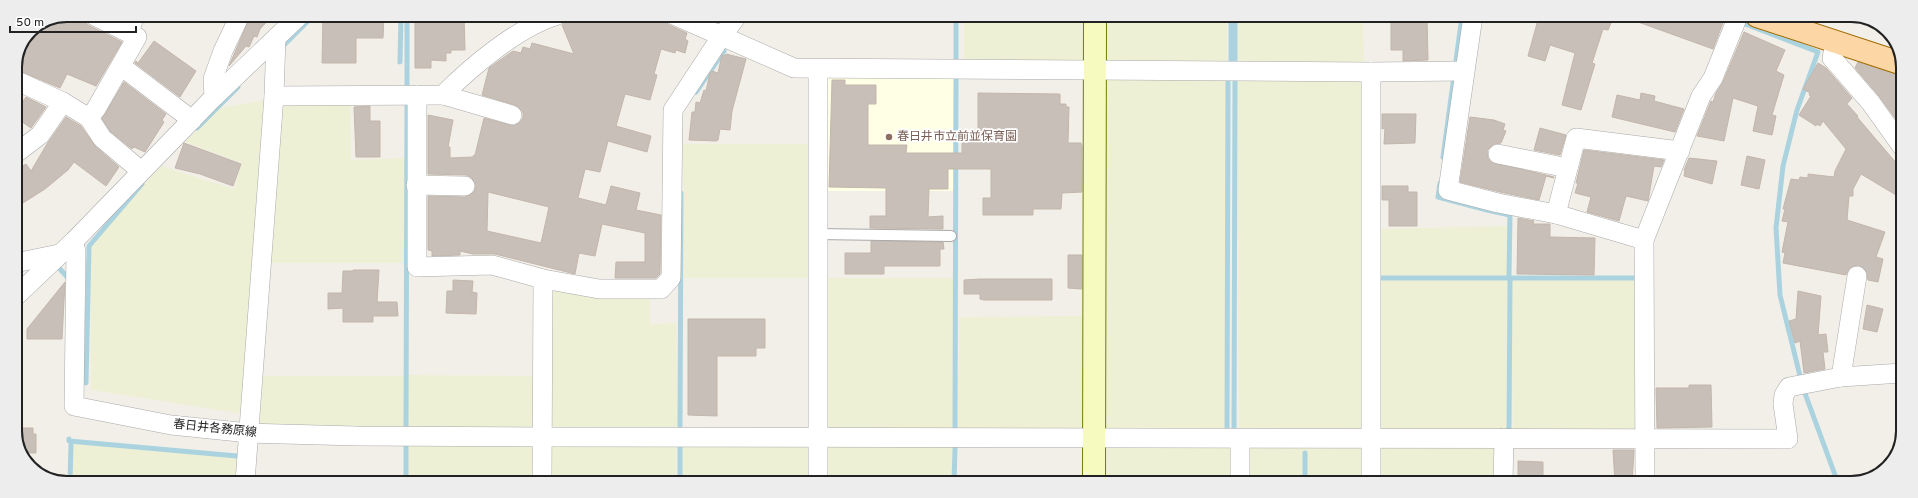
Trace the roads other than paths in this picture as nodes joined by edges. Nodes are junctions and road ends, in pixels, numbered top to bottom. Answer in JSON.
{"nodes":[{"id":1,"x":237,"y":22,"type":"edge"},
{"id":2,"x":293,"y":22,"type":"edge"},
{"id":3,"x":541,"y":22,"type":"edge"},
{"id":4,"x":689,"y":22,"type":"edge"},
{"id":5,"x":733,"y":22,"type":"edge"},
{"id":6,"x":1095,"y":22,"type":"edge"},
{"id":7,"x":1472,"y":22,"type":"edge"},
{"id":8,"x":1736,"y":22,"type":"edge"},
{"id":9,"x":1774,"y":22,"type":"edge"},
{"id":10,"x":132,"y":24,"type":"edge"},
{"id":11,"x":721,"y":37,"type":"junction"},
{"id":12,"x":276,"y":38,"type":"junction"},
{"id":13,"x":1835,"y":43,"type":"junction"},
{"id":14,"x":1895,"y":58,"type":"edge"},
{"id":15,"x":121,"y":66,"type":"junction"},
{"id":16,"x":818,"y":69,"type":"junction"},
{"id":17,"x":1095,"y":70,"type":"junction"},
{"id":18,"x":1464,"y":71,"type":"junction"},
{"id":19,"x":1371,"y":72,"type":"junction"},
{"id":20,"x":22,"y":83,"type":"edge"},
{"id":21,"x":417,"y":95,"type":"junction"},
{"id":22,"x":443,"y":95,"type":"junction"},
{"id":23,"x":274,"y":96,"type":"junction"},
{"id":24,"x":214,"y":97,"type":"junction"},
{"id":25,"x":63,"y":102,"type":"junction"},
{"id":26,"x":512,"y":115,"type":"dead end"},
{"id":27,"x":88,"y":118,"type":"junction"},
{"id":28,"x":192,"y":120,"type":"junction"},
{"id":29,"x":1896,"y":138,"type":"edge"},
{"id":30,"x":22,"y":149,"type":"edge"},
{"id":31,"x":1680,"y":151,"type":"junction"},
{"id":32,"x":1498,"y":154,"type":"dead end"},
{"id":33,"x":1568,"y":168,"type":"junction"},
{"id":34,"x":141,"y":171,"type":"junction"},
{"id":35,"x":416,"y":185,"type":"junction"},
{"id":36,"x":465,"y":186,"type":"dead end"},
{"id":37,"x":1556,"y":214,"type":"junction"},
{"id":38,"x":818,"y":234,"type":"junction"},
{"id":39,"x":951,"y":236,"type":"dead end"},
{"id":40,"x":1644,"y":240,"type":"junction"},
{"id":41,"x":73,"y":242,"type":"junction"},
{"id":42,"x":59,"y":254,"type":"junction"},
{"id":43,"x":22,"y":262,"type":"edge"},
{"id":44,"x":1857,"y":276,"type":"dead end"},
{"id":45,"x":543,"y":279,"type":"junction"},
{"id":46,"x":22,"y":291,"type":"edge"},
{"id":47,"x":1896,"y":373,"type":"edge"},
{"id":48,"x":1841,"y":377,"type":"junction"},
{"id":49,"x":249,"y":433,"type":"junction"},
{"id":50,"x":542,"y":437,"type":"junction"},
{"id":51,"x":818,"y":437,"type":"junction"},
{"id":52,"x":1094,"y":438,"type":"junction"},
{"id":53,"x":1504,"y":438,"type":"junction"},
{"id":54,"x":1645,"y":438,"type":"junction"},
{"id":55,"x":1240,"y":439,"type":"junction"},
{"id":56,"x":1371,"y":439,"type":"junction"},
{"id":57,"x":245,"y":476,"type":"edge"},
{"id":58,"x":542,"y":476,"type":"edge"},
{"id":59,"x":818,"y":476,"type":"edge"},
{"id":60,"x":1094,"y":476,"type":"edge"},
{"id":61,"x":1240,"y":476,"type":"edge"},
{"id":62,"x":1371,"y":476,"type":"edge"},
{"id":63,"x":1504,"y":476,"type":"edge"},
{"id":64,"x":1645,"y":476,"type":"edge"}],
"edges":[{"from":1,"to":24,"type":"street"},
{"from":2,"to":12,"type":"street"},
{"from":3,"to":22,"type":"street"},
{"from":4,"to":11,"type":"street"},
{"from":5,"to":11,"type":"street"},
{"from":6,"to":17,"type":"street"},
{"from":7,"to":18,"type":"street"},
{"from":8,"to":31,"type":"street"},
{"from":9,"to":13,"type":"main road"},
{"from":10,"to":15,"type":"street"},
{"from":11,"to":16,"type":"street"},
{"from":11,"to":45,"type":"street"},
{"from":12,"to":23,"type":"street"},
{"from":12,"to":24,"type":"street"},
{"from":13,"to":14,"type":"main road"},
{"from":13,"to":29,"type":"street"},
{"from":15,"to":27,"type":"street"},
{"from":15,"to":28,"type":"street"},
{"from":16,"to":17,"type":"street"},
{"from":16,"to":38,"type":"street"},
{"from":17,"to":19,"type":"street"},
{"from":17,"to":52,"type":"street"},
{"from":18,"to":19,"type":"street"},
{"from":18,"to":37,"type":"street"},
{"from":19,"to":56,"type":"street"},
{"from":20,"to":25,"type":"street"},
{"from":21,"to":22,"type":"street"},
{"from":21,"to":23,"type":"street"},
{"from":21,"to":35,"type":"street"},
{"from":22,"to":26,"type":"street"},
{"from":23,"to":49,"type":"street"},
{"from":24,"to":28,"type":"street"},
{"from":25,"to":27,"type":"street"},
{"from":25,"to":30,"type":"street"},
{"from":27,"to":34,"type":"street"},
{"from":28,"to":34,"type":"street"},
{"from":31,"to":33,"type":"street"},
{"from":31,"to":40,"type":"street"},
{"from":32,"to":33,"type":"street"},
{"from":33,"to":37,"type":"street"},
{"from":34,"to":41,"type":"street"},
{"from":35,"to":36,"type":"street"},
{"from":35,"to":45,"type":"street"},
{"from":37,"to":40,"type":"street"},
{"from":38,"to":39,"type":"lane"},
{"from":38,"to":51,"type":"street"},
{"from":40,"to":54,"type":"street"},
{"from":41,"to":42,"type":"street"},
{"from":41,"to":49,"type":"street","name":"春日井各務原線"},
{"from":42,"to":43,"type":"street"},
{"from":42,"to":46,"type":"street"},
{"from":44,"to":48,"type":"street"},
{"from":45,"to":50,"type":"street"},
{"from":47,"to":48,"type":"street"},
{"from":48,"to":54,"type":"street","name":"春日井各務原線"},
{"from":49,"to":50,"type":"street","name":"春日井各務原線"},
{"from":49,"to":57,"type":"street"},
{"from":50,"to":51,"type":"street","name":"春日井各務原線"},
{"from":50,"to":58,"type":"street"},
{"from":51,"to":52,"type":"street","name":"春日井各務原線"},
{"from":51,"to":59,"type":"street"},
{"from":52,"to":55,"type":"street","name":"春日井各務原線"},
{"from":52,"to":60,"type":"street"},
{"from":53,"to":54,"type":"street","name":"春日井各務原線"},
{"from":53,"to":56,"type":"street","name":"春日井各務原線"},
{"from":53,"to":63,"type":"street"},
{"from":54,"to":64,"type":"street"},
{"from":55,"to":56,"type":"street","name":"春日井各務原線"},
{"from":55,"to":61,"type":"street"},
{"from":56,"to":62,"type":"street"}]}
